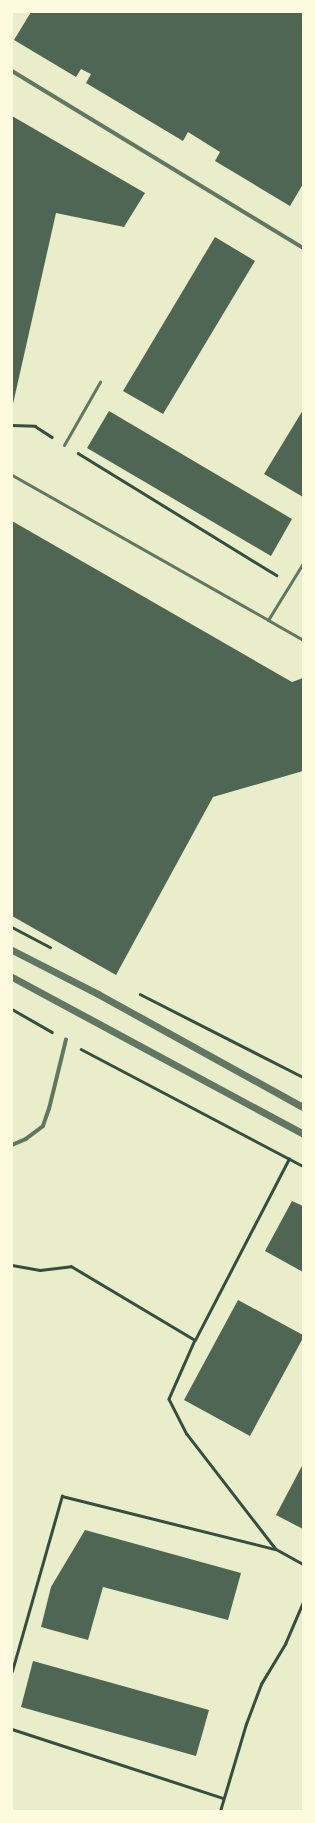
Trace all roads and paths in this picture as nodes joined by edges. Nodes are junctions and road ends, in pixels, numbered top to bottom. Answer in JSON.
{"nodes":[{"id":1,"x":12,"y":71,"type":"edge"},
{"id":2,"x":303,"y":248,"type":"edge"},
{"id":3,"x":100,"y":382,"type":"dead end"},
{"id":4,"x":12,"y":425,"type":"edge"},
{"id":5,"x":64,"y":445,"type":"junction"},
{"id":6,"x":12,"y":475,"type":"edge"},
{"id":7,"x":303,"y":563,"type":"edge"},
{"id":8,"x":290,"y":584,"type":"junction"},
{"id":9,"x":268,"y":620,"type":"junction"},
{"id":10,"x":303,"y":640,"type":"edge"},
{"id":11,"x":12,"y":927,"type":"edge"},
{"id":12,"x":53,"y":948,"type":"dead end"},
{"id":13,"x":12,"y":950,"type":"edge"},
{"id":14,"x":12,"y":977,"type":"edge"},
{"id":15,"x":136,"y":992,"type":"dead end"},
{"id":16,"x":12,"y":1009,"type":"edge"},
{"id":17,"x":66,"y":1040,"type":"junction"},
{"id":18,"x":303,"y":1077,"type":"edge"},
{"id":19,"x":303,"y":1107,"type":"edge"},
{"id":20,"x":303,"y":1134,"type":"edge"},
{"id":21,"x":12,"y":1145,"type":"edge"},
{"id":22,"x":289,"y":1159,"type":"junction"},
{"id":23,"x":303,"y":1166,"type":"edge"},
{"id":24,"x":12,"y":1265,"type":"edge"},
{"id":25,"x":195,"y":1340,"type":"junction"},
{"id":26,"x":276,"y":1549,"type":"junction"},
{"id":27,"x":303,"y":1564,"type":"edge"},
{"id":28,"x":303,"y":1602,"type":"edge"},
{"id":29,"x":12,"y":1671,"type":"edge"},
{"id":30,"x":12,"y":1729,"type":"edge"},
{"id":31,"x":223,"y":1798,"type":"junction"},
{"id":32,"x":220,"y":1811,"type":"edge"}],
"edges":[{"from":1,"to":2,"type":"street"},
{"from":3,"to":5,"type":"lane"},
{"from":4,"to":5,"type":"path"},
{"from":5,"to":8,"type":"path"},
{"from":6,"to":9,"type":"lane"},
{"from":7,"to":8,"type":"lane"},
{"from":8,"to":9,"type":"lane"},
{"from":9,"to":10,"type":"lane"},
{"from":11,"to":12,"type":"path"},
{"from":13,"to":19,"type":"street"},
{"from":14,"to":20,"type":"street"},
{"from":15,"to":18,"type":"path"},
{"from":16,"to":17,"type":"path"},
{"from":17,"to":21,"type":"street"},
{"from":17,"to":22,"type":"path"},
{"from":22,"to":23,"type":"path"},
{"from":22,"to":25,"type":"path"},
{"from":24,"to":25,"type":"path"},
{"from":25,"to":26,"type":"path"},
{"from":26,"to":27,"type":"path"},
{"from":26,"to":29,"type":"path"},
{"from":28,"to":31,"type":"path"},
{"from":30,"to":31,"type":"path"},
{"from":31,"to":32,"type":"path"}]}
